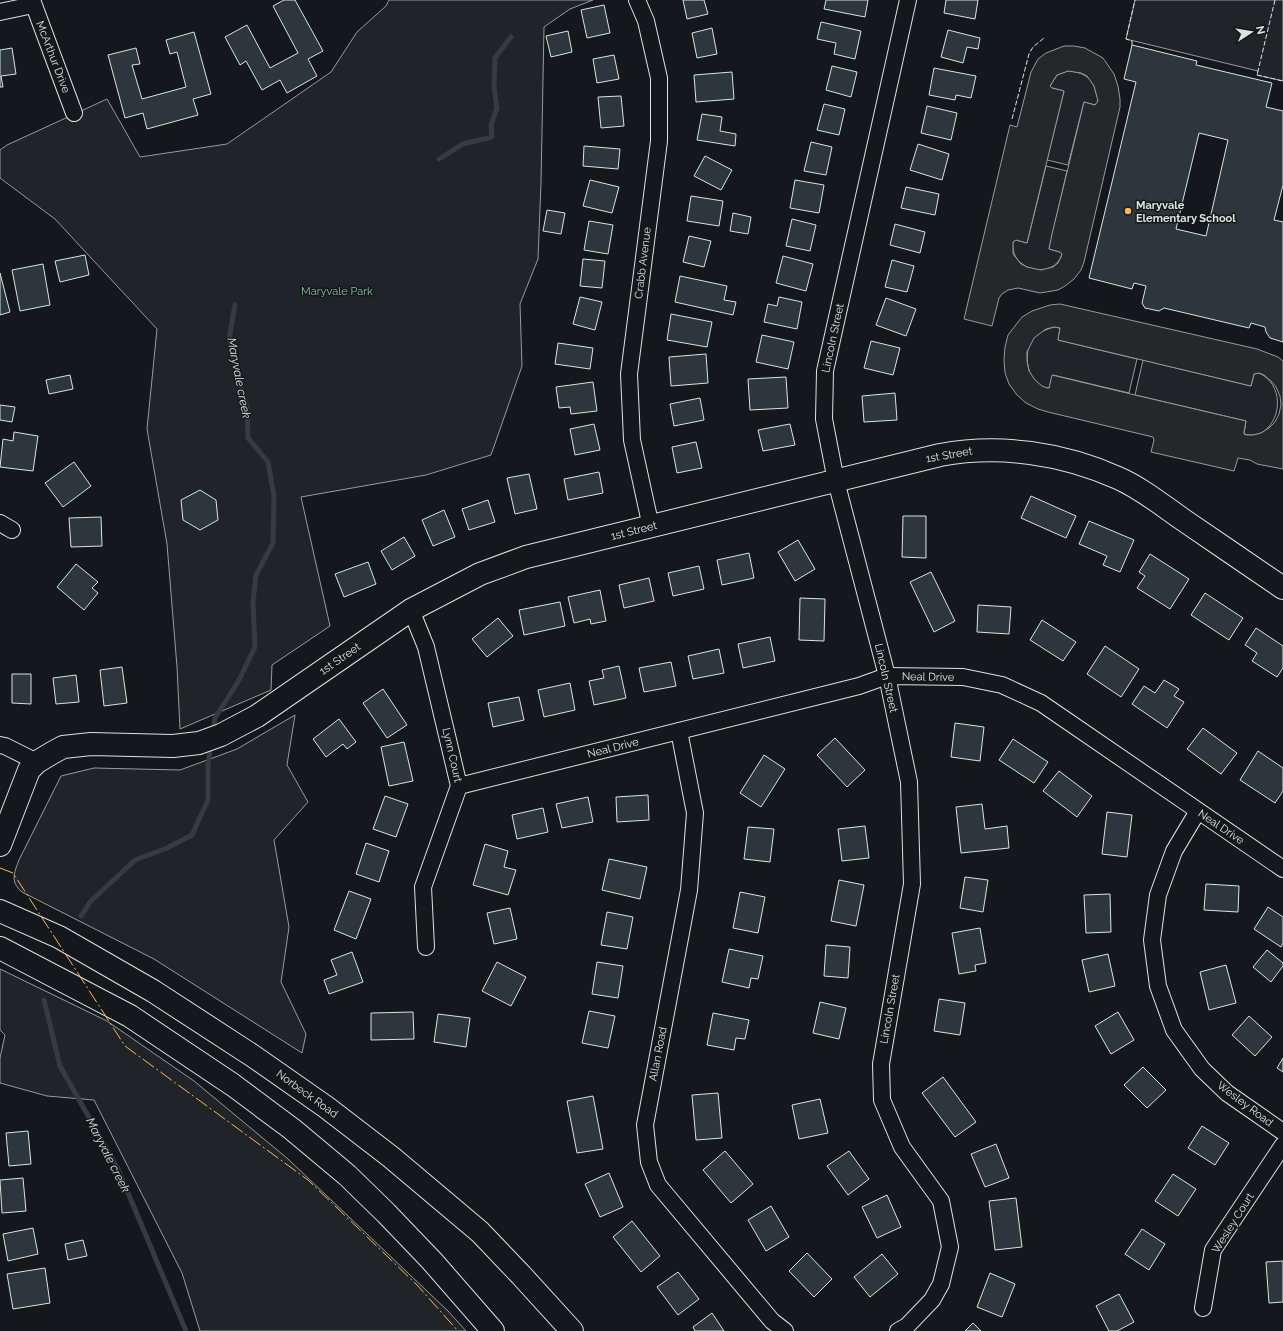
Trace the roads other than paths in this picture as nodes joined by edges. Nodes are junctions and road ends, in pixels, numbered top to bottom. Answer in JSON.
{"nodes":[{"id":1,"x":637,"y":0,"type":"edge"},
{"id":2,"x":908,"y":0,"type":"edge"},
{"id":3,"x":33,"y":2,"type":"edge"},
{"id":4,"x":0,"y":12,"type":"edge"},
{"id":5,"x":74,"y":113,"type":"dead end"},
{"id":6,"x":836,"y":481,"type":"junction"},
{"id":7,"x":651,"y":527,"type":"junction"},
{"id":8,"x":1283,"y":588,"type":"edge"},
{"id":9,"x":411,"y":610,"type":"junction"},
{"id":10,"x":887,"y":676,"type":"junction"},
{"id":11,"x":679,"y":731,"type":"junction"},
{"id":12,"x":0,"y":746,"type":"edge"},
{"id":13,"x":37,"y":762,"type":"junction"},
{"id":14,"x":459,"y":786,"type":"junction"},
{"id":15,"x":1198,"y":811,"type":"junction"},
{"id":16,"x":0,"y":845,"type":"edge"},
{"id":17,"x":1283,"y":869,"type":"edge"},
{"id":18,"x":0,"y":911,"type":"edge"},
{"id":19,"x":426,"y":947,"type":"dead end"},
{"id":20,"x":0,"y":948,"type":"edge"},
{"id":21,"x":1283,"y":1132,"type":"edge"},
{"id":22,"x":1283,"y":1145,"type":"edge"},
{"id":23,"x":1203,"y":1308,"type":"dead end"},
{"id":24,"x":493,"y":1331,"type":"edge"},
{"id":25,"x":572,"y":1331,"type":"edge"},
{"id":26,"x":785,"y":1331,"type":"edge"},
{"id":27,"x":898,"y":1331,"type":"edge"}],
"edges":[{"from":1,"to":7,"type":"street","name":"Crabb Avenue"},
{"from":2,"to":6,"type":"street","name":"Lincoln Street"},
{"from":3,"to":4,"type":"street"},
{"from":3,"to":5,"type":"street","name":"McArthur Drive"},
{"from":6,"to":7,"type":"street","name":"1st Street"},
{"from":6,"to":8,"type":"street","name":"1st Street"},
{"from":6,"to":10,"type":"street","name":"Lincoln Street"},
{"from":7,"to":9,"type":"street","name":"1st Street"},
{"from":9,"to":13,"type":"street","name":"1st Street"},
{"from":9,"to":14,"type":"street","name":"Lynn Court"},
{"from":10,"to":11,"type":"street","name":"Neal Drive"},
{"from":10,"to":15,"type":"street","name":"Neal Drive"},
{"from":10,"to":27,"type":"street","name":"Lincoln Street"},
{"from":11,"to":14,"type":"street","name":"Neal Drive"},
{"from":11,"to":26,"type":"street","name":"Allan Road"},
{"from":12,"to":13,"type":"street"},
{"from":13,"to":16,"type":"street"},
{"from":14,"to":19,"type":"street","name":"Lynn Court"},
{"from":15,"to":17,"type":"street","name":"Neal Drive"},
{"from":15,"to":21,"type":"street","name":"Wesley Road"},
{"from":18,"to":25,"type":"street","name":"Norbeck Road"},
{"from":20,"to":24,"type":"street"},
{"from":22,"to":23,"type":"street","name":"Wesley Court"}]}
